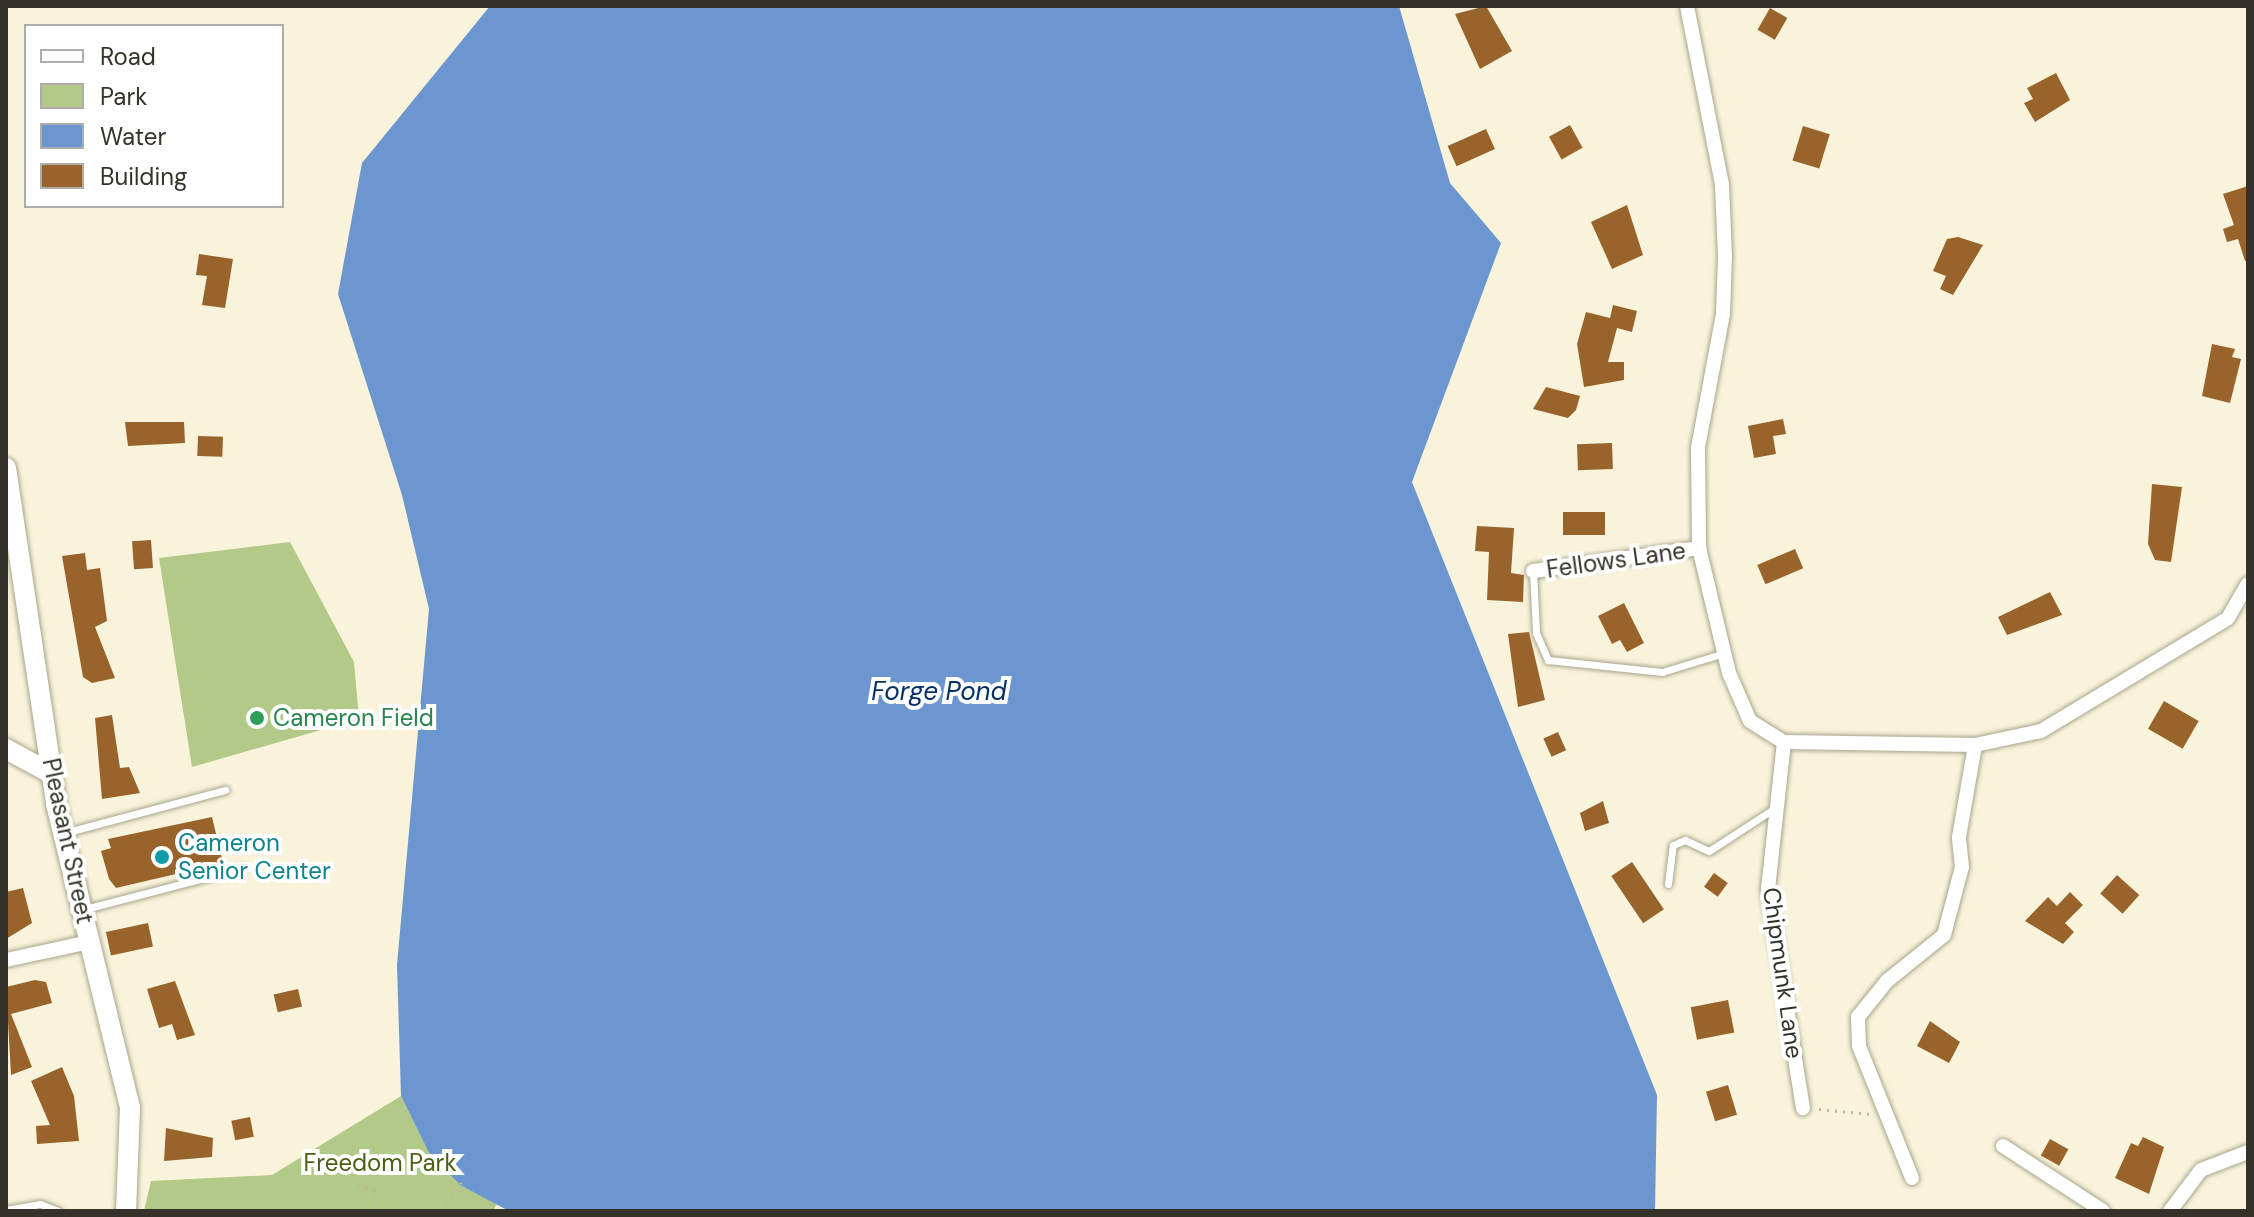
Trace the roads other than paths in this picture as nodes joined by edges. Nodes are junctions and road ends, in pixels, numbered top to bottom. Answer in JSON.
{"nodes":[{"id":1,"x":1687,"y":6,"type":"edge"},
{"id":2,"x":6,"y":468,"type":"edge"},
{"id":3,"x":1699,"y":548,"type":"junction"},
{"id":4,"x":1533,"y":571,"type":"joint"},
{"id":5,"x":2248,"y":584,"type":"edge"},
{"id":6,"x":1724,"y":653,"type":"junction"},
{"id":7,"x":1784,"y":742,"type":"junction"},
{"id":8,"x":1975,"y":745,"type":"junction"},
{"id":9,"x":6,"y":749,"type":"edge"},
{"id":10,"x":52,"y":774,"type":"junction"},
{"id":11,"x":225,"y":790,"type":"dead end"},
{"id":12,"x":1777,"y":807,"type":"junction"},
{"id":13,"x":62,"y":833,"type":"junction"},
{"id":14,"x":242,"y":868,"type":"dead end"},
{"id":15,"x":1668,"y":884,"type":"dead end"},
{"id":16,"x":81,"y":910,"type":"junction"},
{"id":17,"x":89,"y":942,"type":"junction"},
{"id":18,"x":6,"y":960,"type":"edge"},
{"id":19,"x":1803,"y":1108,"type":"road end"},
{"id":20,"x":2003,"y":1146,"type":"dead end"},
{"id":21,"x":2248,"y":1152,"type":"edge"},
{"id":22,"x":1912,"y":1178,"type":"dead end"},
{"id":23,"x":6,"y":1210,"type":"edge"},
{"id":24,"x":58,"y":1211,"type":"edge"},
{"id":25,"x":126,"y":1211,"type":"edge"},
{"id":26,"x":2103,"y":1211,"type":"edge"},
{"id":27,"x":2170,"y":1211,"type":"edge"}],
"edges":[{"from":1,"to":3,"type":"street"},
{"from":2,"to":10,"type":"main road","name":"Pleasant Street"},
{"from":3,"to":4,"type":"street","name":"Fellows Lane"},
{"from":3,"to":6,"type":"street"},
{"from":4,"to":6,"type":"lane"},
{"from":5,"to":8,"type":"street"},
{"from":6,"to":7,"type":"street"},
{"from":7,"to":8,"type":"street"},
{"from":7,"to":12,"type":"street","name":"Chipmunk Lane"},
{"from":8,"to":22,"type":"street"},
{"from":9,"to":10,"type":"main road"},
{"from":10,"to":13,"type":"main road","name":"Pleasant Street"},
{"from":11,"to":13,"type":"lane"},
{"from":12,"to":15,"type":"lane"},
{"from":12,"to":19,"type":"street","name":"Chipmunk Lane"},
{"from":13,"to":16,"type":"main road","name":"Pleasant Street"},
{"from":14,"to":16,"type":"lane"},
{"from":16,"to":17,"type":"main road","name":"Pleasant Street"},
{"from":17,"to":18,"type":"street"},
{"from":17,"to":25,"type":"main road","name":"Pleasant Street"},
{"from":20,"to":26,"type":"street"},
{"from":21,"to":27,"type":"street"},
{"from":23,"to":24,"type":"lane"}]}
